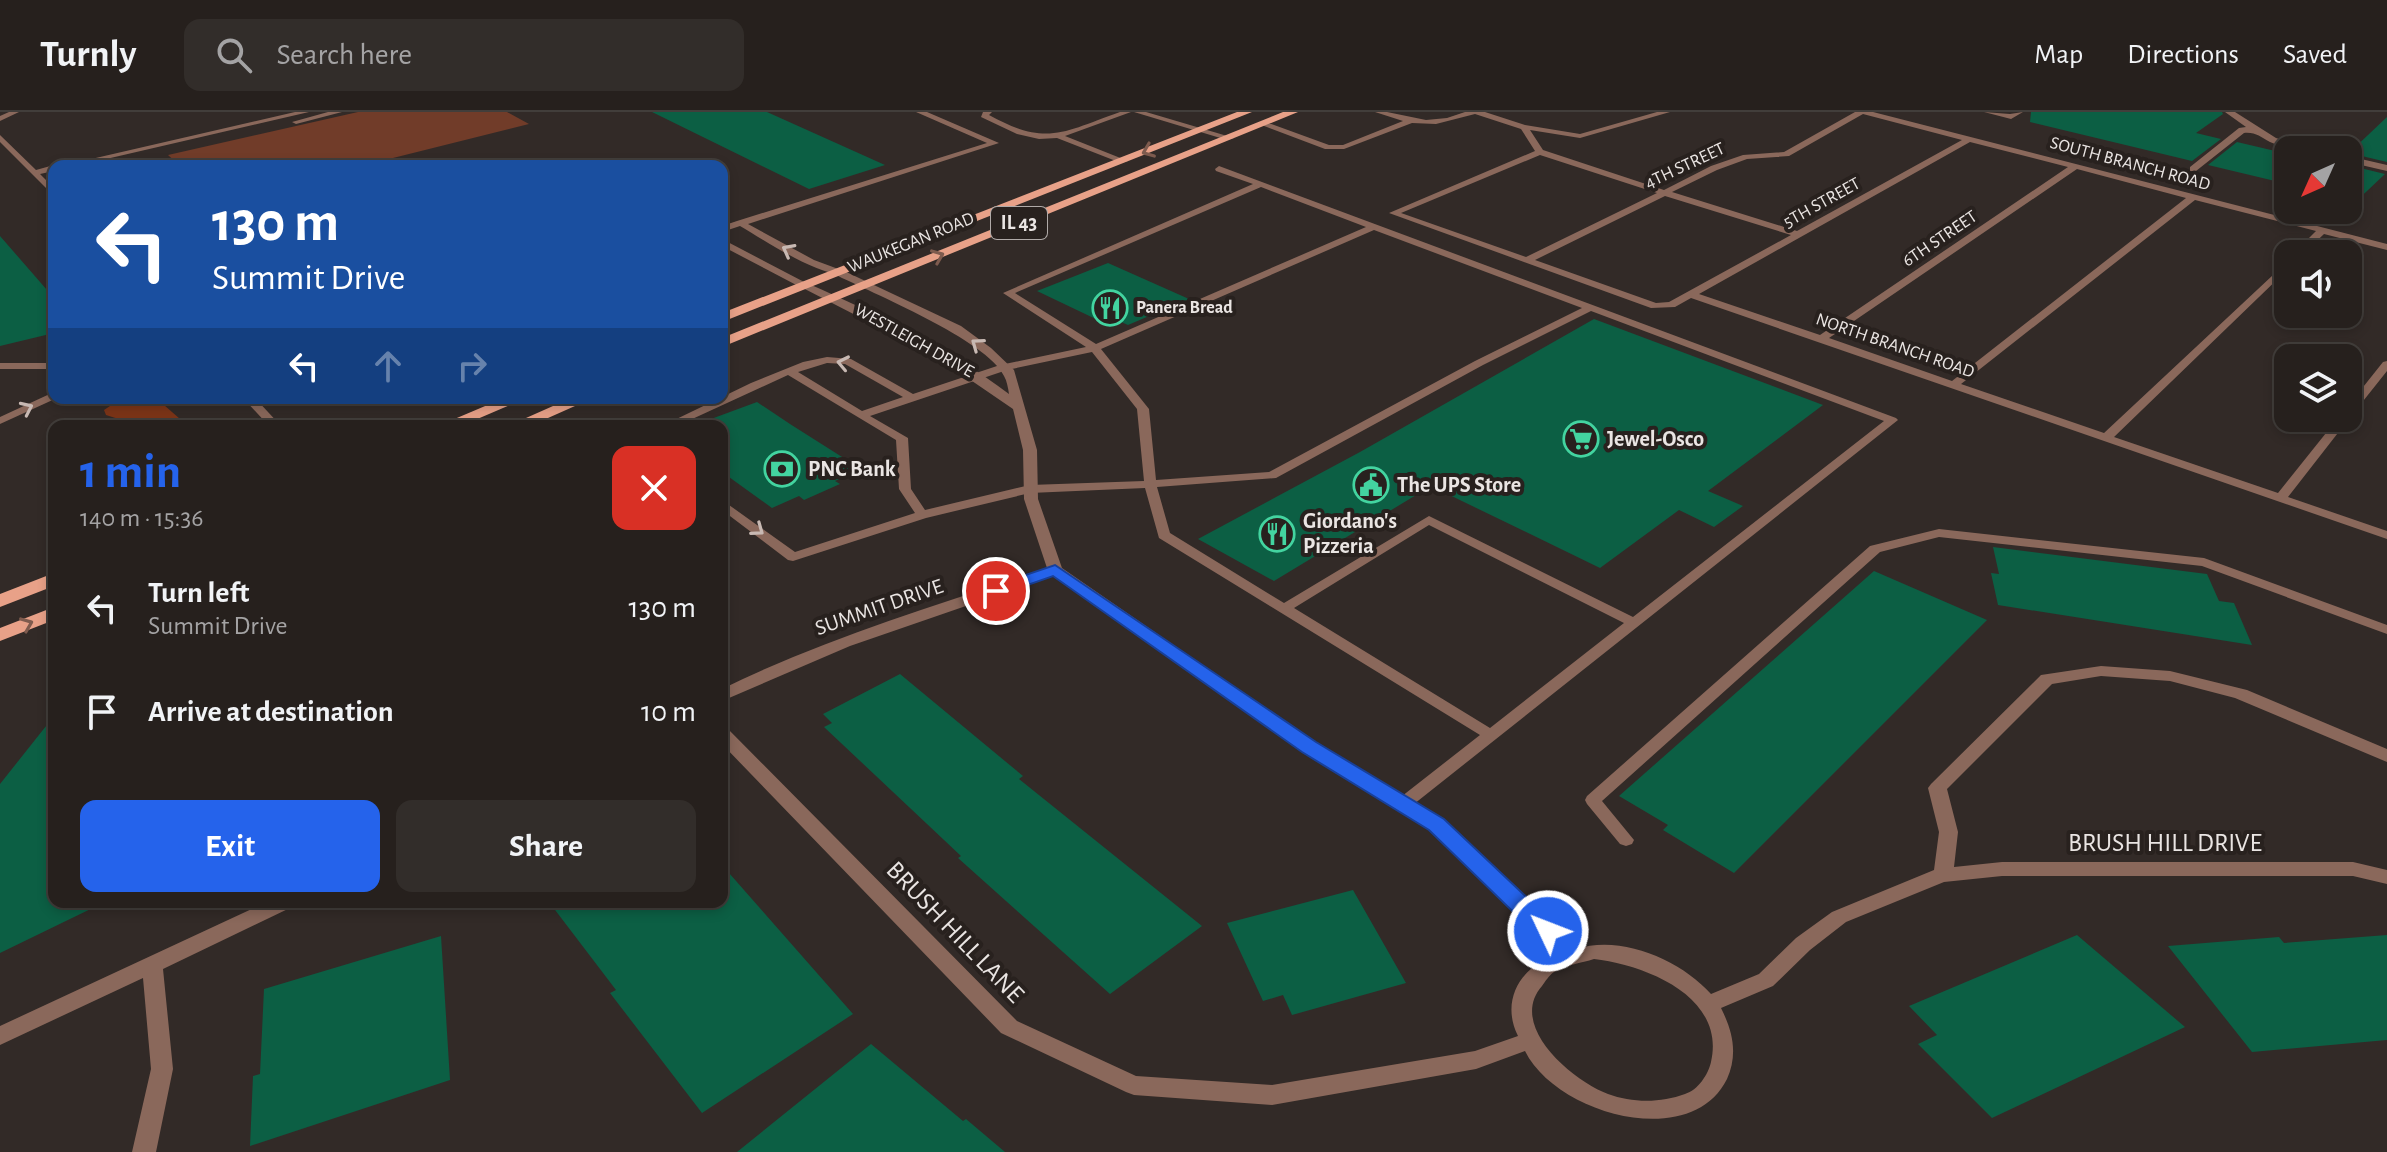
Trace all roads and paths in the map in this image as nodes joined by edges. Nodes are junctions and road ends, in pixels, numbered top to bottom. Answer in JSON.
{"nodes":[{"id":1,"x":15,"y":112,"type":"edge"},
{"id":2,"x":305,"y":112,"type":"edge"},
{"id":3,"x":338,"y":112,"type":"edge"},
{"id":4,"x":920,"y":112,"type":"edge"},
{"id":5,"x":988,"y":112,"type":"edge"},
{"id":6,"x":1099,"y":112,"type":"edge"},
{"id":7,"x":1127,"y":112,"type":"edge"},
{"id":8,"x":1138,"y":112,"type":"edge"},
{"id":9,"x":1175,"y":112,"type":"edge"},
{"id":10,"x":1247,"y":112,"type":"edge"},
{"id":11,"x":1293,"y":112,"type":"edge"},
{"id":12,"x":1379,"y":112,"type":"edge"},
{"id":13,"x":1474,"y":112,"type":"edge"},
{"id":14,"x":1666,"y":112,"type":"edge"},
{"id":15,"x":1862,"y":112,"type":"edge"},
{"id":16,"x":1988,"y":112,"type":"edge"},
{"id":17,"x":2019,"y":112,"type":"edge"},
{"id":18,"x":2229,"y":112,"type":"edge"},
{"id":19,"x":1113,"y":117,"type":"junction"},
{"id":20,"x":0,"y":119,"type":"edge"},
{"id":21,"x":1160,"y":119,"type":"junction"},
{"id":22,"x":1410,"y":121,"type":"junction"},
{"id":23,"x":1263,"y":124,"type":"junction"},
{"id":24,"x":1524,"y":127,"type":"junction"},
{"id":25,"x":2257,"y":129,"type":"junction"},
{"id":26,"x":1196,"y":132,"type":"junction"},
{"id":27,"x":1058,"y":136,"type":"junction"},
{"id":28,"x":0,"y":137,"type":"edge"},
{"id":29,"x":1969,"y":139,"type":"junction"},
{"id":30,"x":2274,"y":139,"type":"edge"},
{"id":31,"x":1224,"y":140,"type":"junction"},
{"id":32,"x":1540,"y":152,"type":"junction"},
{"id":33,"x":92,"y":160,"type":"edge"},
{"id":34,"x":127,"y":160,"type":"edge"},
{"id":35,"x":1124,"y":161,"type":"junction"},
{"id":36,"x":2362,"y":162,"type":"edge"},
{"id":37,"x":2076,"y":166,"type":"junction"},
{"id":38,"x":2387,"y":168,"type":"edge"},
{"id":39,"x":1219,"y":169,"type":"dead end"},
{"id":40,"x":2193,"y":169,"type":"dead end"},
{"id":41,"x":48,"y":170,"type":"edge"},
{"id":42,"x":34,"y":173,"type":"junction"},
{"id":43,"x":1261,"y":184,"type":"junction"},
{"id":44,"x":48,"y":187,"type":"edge"},
{"id":45,"x":1664,"y":193,"type":"junction"},
{"id":46,"x":2193,"y":197,"type":"junction"},
{"id":47,"x":740,"y":223,"type":"junction"},
{"id":48,"x":728,"y":227,"type":"edge"},
{"id":49,"x":1374,"y":227,"type":"junction"},
{"id":50,"x":2323,"y":230,"type":"junction"},
{"id":51,"x":1798,"y":234,"type":"junction"},
{"id":52,"x":2313,"y":240,"type":"edge"},
{"id":53,"x":728,"y":245,"type":"edge"},
{"id":54,"x":2387,"y":247,"type":"edge"},
{"id":55,"x":1526,"y":261,"type":"junction"},
{"id":56,"x":838,"y":272,"type":"junction"},
{"id":57,"x":2274,"y":277,"type":"edge"},
{"id":58,"x":805,"y":286,"type":"junction"},
{"id":59,"x":865,"y":286,"type":"junction"},
{"id":60,"x":1690,"y":294,"type":"junction"},
{"id":61,"x":833,"y":298,"type":"junction"},
{"id":62,"x":1589,"y":308,"type":"junction"},
{"id":63,"x":728,"y":316,"type":"edge"},
{"id":64,"x":1821,"y":339,"type":"junction"},
{"id":65,"x":728,"y":341,"type":"edge"},
{"id":66,"x":1095,"y":348,"type":"junction"},
{"id":67,"x":2387,"y":364,"type":"edge"},
{"id":68,"x":0,"y":366,"type":"edge"},
{"id":69,"x":48,"y":366,"type":"edge"},
{"id":70,"x":1004,"y":367,"type":"junction"},
{"id":71,"x":789,"y":371,"type":"junction"},
{"id":72,"x":978,"y":376,"type":"junction"},
{"id":73,"x":1953,"y":385,"type":"junction"},
{"id":74,"x":2362,"y":395,"type":"edge"},
{"id":75,"x":48,"y":398,"type":"edge"},
{"id":76,"x":912,"y":398,"type":"junction"},
{"id":77,"x":728,"y":399,"type":"edge"},
{"id":78,"x":255,"y":404,"type":"edge"},
{"id":79,"x":503,"y":404,"type":"edge"},
{"id":80,"x":570,"y":404,"type":"edge"},
{"id":81,"x":716,"y":404,"type":"edge"},
{"id":82,"x":1017,"y":406,"type":"junction"},
{"id":83,"x":861,"y":415,"type":"junction"},
{"id":84,"x":269,"y":420,"type":"edge"},
{"id":85,"x":461,"y":420,"type":"edge"},
{"id":86,"x":531,"y":420,"type":"edge"},
{"id":87,"x":681,"y":420,"type":"edge"},
{"id":88,"x":0,"y":421,"type":"edge"},
{"id":89,"x":2333,"y":432,"type":"edge"},
{"id":90,"x":2106,"y":438,"type":"junction"},
{"id":91,"x":1150,"y":484,"type":"junction"},
{"id":92,"x":1030,"y":489,"type":"junction"},
{"id":93,"x":2280,"y":498,"type":"junction"},
{"id":94,"x":728,"y":508,"type":"edge"},
{"id":95,"x":922,"y":515,"type":"junction"},
{"id":96,"x":2387,"y":535,"type":"edge"},
{"id":97,"x":1055,"y":570,"type":"junction"},
{"id":98,"x":48,"y":581,"type":"edge"},
{"id":99,"x":0,"y":601,"type":"edge"},
{"id":100,"x":1285,"y":608,"type":"junction"},
{"id":101,"x":48,"y":615,"type":"edge"},
{"id":102,"x":1634,"y":623,"type":"junction"},
{"id":103,"x":2387,"y":630,"type":"edge"},
{"id":104,"x":0,"y":635,"type":"edge"},
{"id":105,"x":728,"y":693,"type":"edge"},
{"id":106,"x":1491,"y":735,"type":"junction"},
{"id":107,"x":728,"y":739,"type":"edge"},
{"id":108,"x":2387,"y":756,"type":"edge"},
{"id":109,"x":1403,"y":804,"type":"junction"},
{"id":110,"x":1626,"y":840,"type":"dead end"},
{"id":111,"x":1942,"y":875,"type":"junction"},
{"id":112,"x":2387,"y":877,"type":"edge"},
{"id":113,"x":272,"y":908,"type":"edge"},
{"id":114,"x":1570,"y":955,"type":"junction"},
{"id":115,"x":152,"y":964,"type":"junction"},
{"id":116,"x":1707,"y":1005,"type":"junction"},
{"id":117,"x":0,"y":1036,"type":"edge"},
{"id":118,"x":1525,"y":1042,"type":"junction"},
{"id":119,"x":144,"y":1152,"type":"edge"}],
"edges":[{"from":1,"to":20,"type":"lane"},
{"from":2,"to":33,"type":"lane"},
{"from":3,"to":34,"type":"lane"},
{"from":4,"to":47,"type":"lane"},
{"from":5,"to":27,"type":"lane"},
{"from":6,"to":19,"type":"lane"},
{"from":7,"to":19,"type":"lane"},
{"from":8,"to":21,"type":"lane"},
{"from":9,"to":21,"type":"lane"},
{"from":10,"to":26,"type":"main road","name":"WAUKEGAN ROAD","number":"IL 43"},
{"from":11,"to":23,"type":"main road","name":"WAUKEGAN ROAD","number":"IL 43"},
{"from":12,"to":22,"type":"lane"},
{"from":13,"to":22,"type":"lane"},
{"from":13,"to":24,"type":"lane"},
{"from":14,"to":24,"type":"lane"},
{"from":15,"to":29,"type":"lane","name":"SOUTH BRANCH ROAD"},
{"from":15,"to":45,"type":"lane","name":"4TH STREET"},
{"from":16,"to":17,"type":"lane"},
{"from":18,"to":25,"type":"street"},
{"from":19,"to":27,"type":"lane"},
{"from":21,"to":26,"type":"lane"},
{"from":22,"to":23,"type":"lane"},
{"from":23,"to":31,"type":"main road","name":"WAUKEGAN ROAD","number":"IL 43"},
{"from":24,"to":32,"type":"lane"},
{"from":25,"to":30,"type":"street"},
{"from":25,"to":40,"type":"street"},
{"from":26,"to":31,"type":"main road"},
{"from":26,"to":35,"type":"main road","name":"WAUKEGAN ROAD","number":"IL 43","one_way":true},
{"from":27,"to":35,"type":"lane"},
{"from":28,"to":42,"type":"lane"},
{"from":29,"to":37,"type":"lane","name":"SOUTH BRANCH ROAD"},
{"from":29,"to":51,"type":"lane","name":"5TH STREET"},
{"from":59,"to":31,"type":"main road","name":"WAUKEGAN ROAD","number":"IL 43","one_way":true},
{"from":32,"to":45,"type":"lane"},
{"from":32,"to":55,"type":"lane"},
{"from":35,"to":56,"type":"main road","name":"WAUKEGAN ROAD","number":"IL 43"},
{"from":36,"to":38,"type":"street"},
{"from":37,"to":46,"type":"lane","name":"SOUTH BRANCH ROAD"},
{"from":37,"to":64,"type":"lane","name":"6TH STREET"},
{"from":39,"to":43,"type":"lane"},
{"from":41,"to":42,"type":"lane"},
{"from":42,"to":44,"type":"lane"},
{"from":43,"to":49,"type":"lane"},
{"from":43,"to":66,"type":"lane"},
{"from":45,"to":51,"type":"lane"},
{"from":45,"to":55,"type":"lane","name":"4TH STREET"},
{"from":46,"to":50,"type":"lane","name":"SOUTH BRANCH ROAD"},
{"from":46,"to":73,"type":"lane"},
{"from":47,"to":48,"type":"lane"},
{"from":56,"to":47,"type":"lane","one_way":true},
{"from":49,"to":62,"type":"lane"},
{"from":49,"to":66,"type":"lane"},
{"from":50,"to":52,"type":"lane"},
{"from":50,"to":54,"type":"lane","name":"SOUTH BRANCH ROAD"},
{"from":51,"to":60,"type":"lane","name":"5TH STREET"},
{"from":53,"to":58,"type":"lane"},
{"from":55,"to":60,"type":"lane"},
{"from":56,"to":58,"type":"main road","name":"WAUKEGAN ROAD","number":"IL 43"},
{"from":56,"to":59,"type":"street","name":"WESTLEIGH DRIVE"},
{"from":57,"to":90,"type":"lane"},
{"from":58,"to":61,"type":"street","name":"WESTLEIGH DRIVE"},
{"from":58,"to":63,"type":"main road","name":"WAUKEGAN ROAD","number":"IL 43"},
{"from":59,"to":61,"type":"main road","name":"WAUKEGAN ROAD","number":"IL 43"},
{"from":70,"to":59,"type":"street","name":"WESTLEIGH DRIVE","one_way":true},
{"from":60,"to":64,"type":"lane","name":"NORTH BRANCH ROAD"},
{"from":61,"to":65,"type":"main road","name":"WAUKEGAN ROAD","number":"IL 43"},
{"from":61,"to":72,"type":"street","name":"WESTLEIGH DRIVE"},
{"from":62,"to":91,"type":"lane"},
{"from":62,"to":102,"type":"lane"},
{"from":64,"to":73,"type":"lane","name":"NORTH BRANCH ROAD"},
{"from":66,"to":70,"type":"lane"},
{"from":66,"to":91,"type":"lane"},
{"from":67,"to":74,"type":"lane"},
{"from":68,"to":69,"type":"lane"},
{"from":70,"to":72,"type":"lane"},
{"from":70,"to":82,"type":"street","name":"WESTLEIGH DRIVE"},
{"from":76,"to":71,"type":"lane","one_way":true},
{"from":71,"to":77,"type":"lane"},
{"from":71,"to":83,"type":"lane"},
{"from":72,"to":76,"type":"lane"},
{"from":72,"to":82,"type":"street","name":"WESTLEIGH DRIVE"},
{"from":73,"to":90,"type":"lane","name":"NORTH BRANCH ROAD"},
{"from":88,"to":75,"type":"lane","one_way":true},
{"from":76,"to":83,"type":"lane"},
{"from":78,"to":84,"type":"lane"},
{"from":79,"to":85,"type":"main road"},
{"from":80,"to":86,"type":"main road"},
{"from":81,"to":87,"type":"lane"},
{"from":82,"to":92,"type":"street","name":"WESTLEIGH DRIVE"},
{"from":83,"to":95,"type":"lane"},
{"from":89,"to":93,"type":"lane"},
{"from":90,"to":93,"type":"lane","name":"NORTH BRANCH ROAD"},
{"from":91,"to":92,"type":"lane"},
{"from":91,"to":100,"type":"lane"},
{"from":92,"to":95,"type":"lane"},
{"from":92,"to":97,"type":"street","name":"WESTLEIGH DRIVE"},
{"from":93,"to":96,"type":"lane","name":"NORTH BRANCH ROAD"},
{"from":94,"to":95,"type":"lane","one_way":true},
{"from":97,"to":105,"type":"street","name":"SUMMIT DRIVE"},
{"from":97,"to":109,"type":"street"},
{"from":98,"to":99,"type":"main road"},
{"from":100,"to":102,"type":"lane"},
{"from":100,"to":106,"type":"lane"},
{"from":104,"to":101,"type":"main road","one_way":true},
{"from":102,"to":106,"type":"lane"},
{"from":103,"to":110,"type":"lane"},
{"from":106,"to":109,"type":"lane"},
{"from":107,"to":118,"type":"street","name":"BRUSH HILL LANE"},
{"from":108,"to":111,"type":"street"},
{"from":109,"to":114,"type":"street"},
{"from":111,"to":112,"type":"street","name":"BRUSH HILL DRIVE"},
{"from":111,"to":116,"type":"street"},
{"from":113,"to":115,"type":"street"},
{"from":114,"to":116,"type":"street"},
{"from":114,"to":118,"type":"street"},
{"from":115,"to":117,"type":"street"},
{"from":115,"to":119,"type":"street"},
{"from":116,"to":118,"type":"street"}]}
